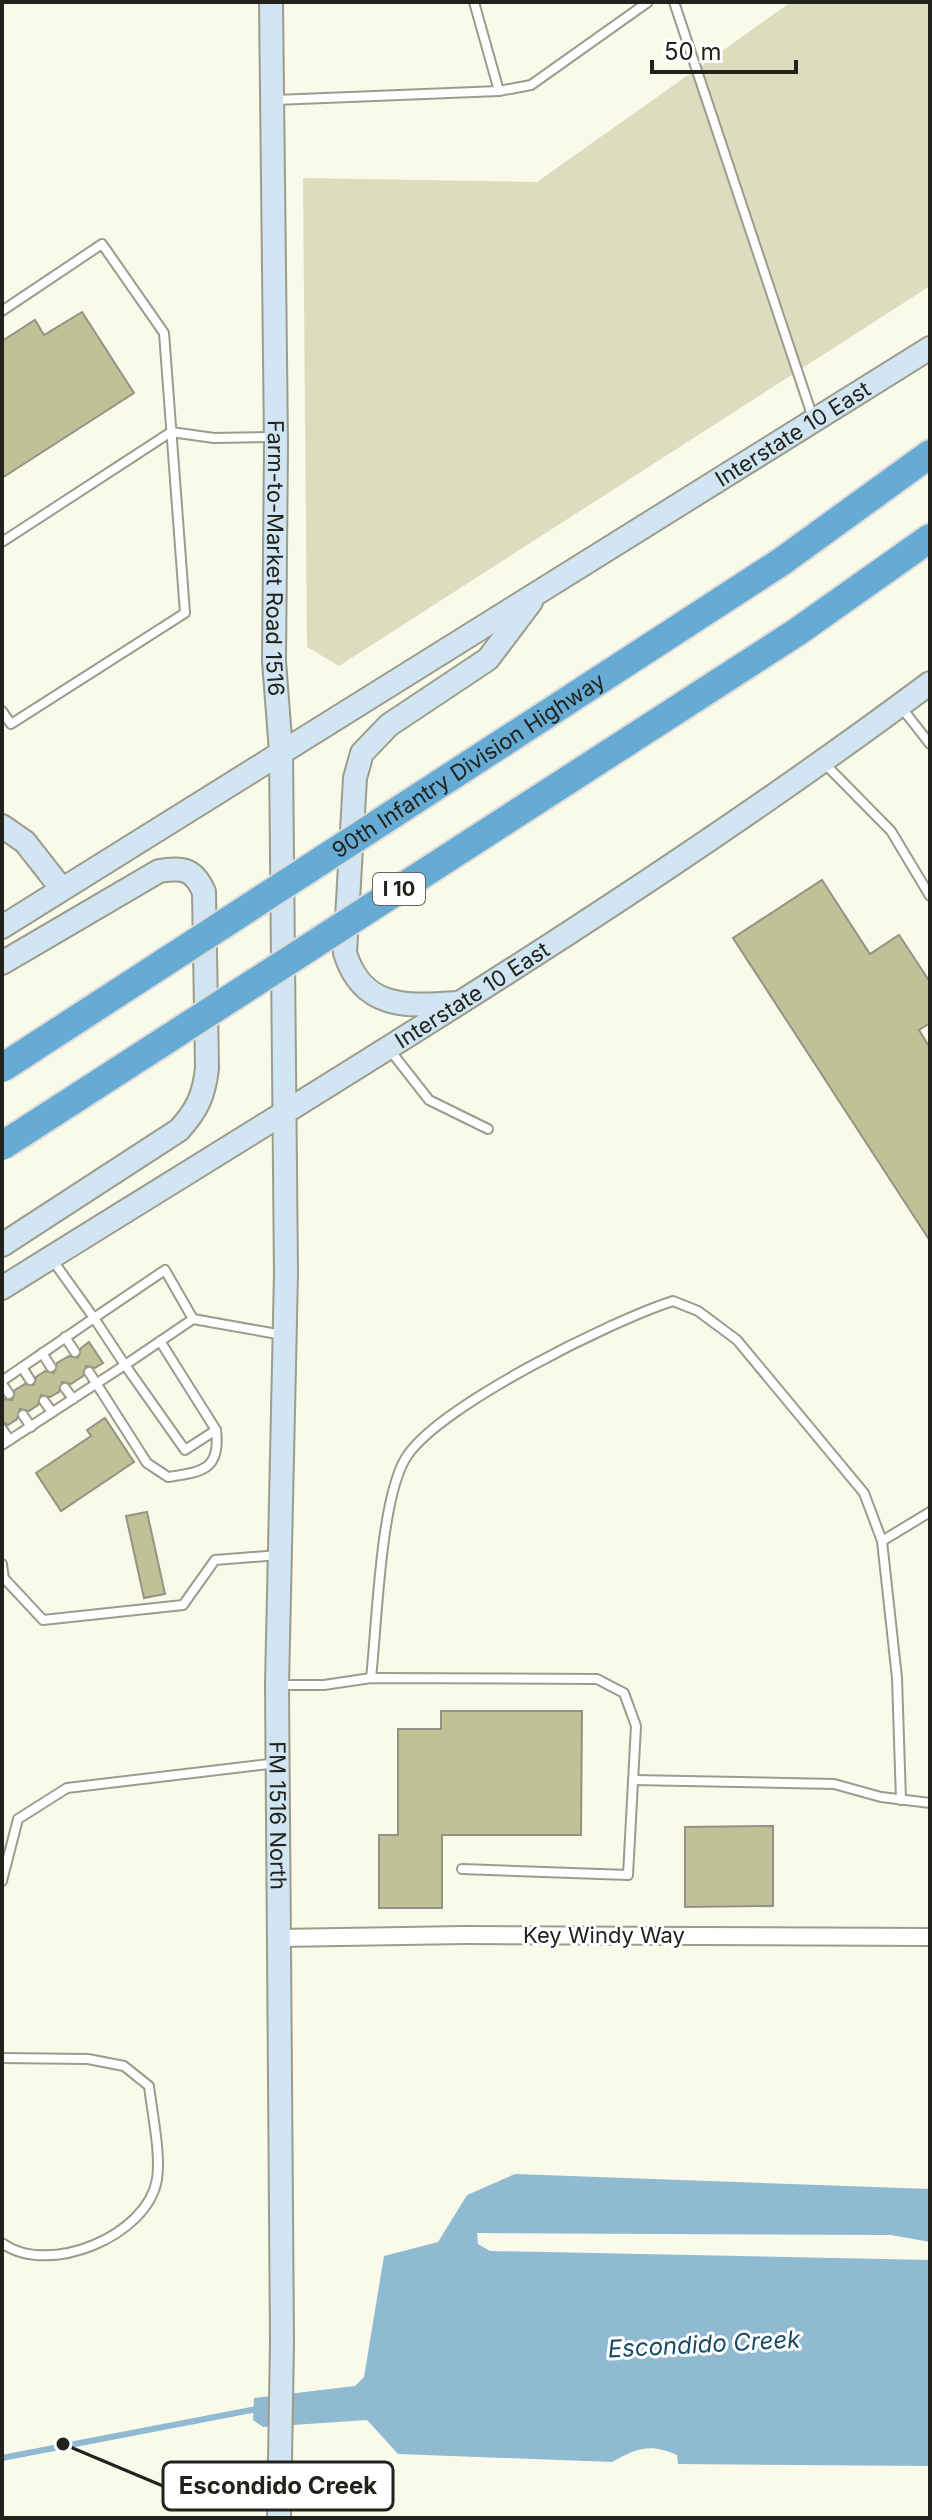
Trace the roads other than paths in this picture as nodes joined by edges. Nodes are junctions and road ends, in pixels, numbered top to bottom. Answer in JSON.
{"nodes":[{"id":1,"x":271,"y":2,"type":"edge"},
{"id":2,"x":474,"y":2,"type":"edge"},
{"id":3,"x":648,"y":2,"type":"edge"},
{"id":4,"x":674,"y":2,"type":"edge"},
{"id":5,"x":499,"y":91,"type":"junction"},
{"id":6,"x":271,"y":100,"type":"junction"},
{"id":7,"x":2,"y":311,"type":"edge"},
{"id":8,"x":930,"y":348,"type":"edge"},
{"id":9,"x":813,"y":418,"type":"junction"},
{"id":10,"x":171,"y":432,"type":"junction"},
{"id":11,"x":276,"y":437,"type":"junction"},
{"id":12,"x":930,"y":454,"type":"edge"},
{"id":13,"x":930,"y":538,"type":"edge"},
{"id":14,"x":2,"y":542,"type":"edge"},
{"id":15,"x":539,"y":592,"type":"junction"},
{"id":16,"x":930,"y":683,"type":"edge"},
{"id":17,"x":899,"y":706,"type":"junction"},
{"id":18,"x":2,"y":711,"type":"edge"},
{"id":19,"x":930,"y":744,"type":"edge"},
{"id":20,"x":281,"y":752,"type":"junction"},
{"id":21,"x":823,"y":763,"type":"junction"},
{"id":22,"x":4,"y":824,"type":"edge"},
{"id":23,"x":61,"y":888,"type":"junction"},
{"id":24,"x":930,"y":896,"type":"edge"},
{"id":25,"x":2,"y":927,"type":"edge"},
{"id":26,"x":2,"y":963,"type":"edge"},
{"id":27,"x":460,"y":1003,"type":"junction"},
{"id":28,"x":389,"y":1049,"type":"junction"},
{"id":29,"x":2,"y":1068,"type":"edge"},
{"id":30,"x":285,"y":1112,"type":"junction"},
{"id":31,"x":488,"y":1129,"type":"dead end"},
{"id":32,"x":2,"y":1146,"type":"edge"},
{"id":33,"x":2,"y":1245,"type":"edge"},
{"id":34,"x":51,"y":1258,"type":"junction"},
{"id":35,"x":2,"y":1288,"type":"edge"},
{"id":36,"x":94,"y":1318,"type":"junction"},
{"id":37,"x":193,"y":1319,"type":"junction"},
{"id":38,"x":284,"y":1335,"type":"junction"},
{"id":39,"x":65,"y":1337,"type":"junction"},
{"id":40,"x":160,"y":1341,"type":"junction"},
{"id":41,"x":75,"y":1352,"type":"dead end"},
{"id":42,"x":42,"y":1353,"type":"junction"},
{"id":43,"x":125,"y":1365,"type":"junction"},
{"id":44,"x":22,"y":1367,"type":"junction"},
{"id":45,"x":51,"y":1367,"type":"dead end"},
{"id":46,"x":89,"y":1372,"type":"dead end"},
{"id":47,"x":30,"y":1380,"type":"dead end"},
{"id":48,"x":2,"y":1383,"type":"edge"},
{"id":49,"x":96,"y":1384,"type":"junction"},
{"id":50,"x":65,"y":1388,"type":"dead end"},
{"id":51,"x":9,"y":1394,"type":"dead end"},
{"id":52,"x":73,"y":1399,"type":"junction"},
{"id":53,"x":44,"y":1401,"type":"dead end"},
{"id":54,"x":52,"y":1412,"type":"junction"},
{"id":55,"x":23,"y":1415,"type":"dead end"},
{"id":56,"x":31,"y":1427,"type":"junction"},
{"id":57,"x":2,"y":1429,"type":"edge"},
{"id":58,"x":216,"y":1430,"type":"junction"},
{"id":59,"x":6,"y":1443,"type":"edge"},
{"id":60,"x":930,"y":1512,"type":"edge"},
{"id":61,"x":882,"y":1541,"type":"junction"},
{"id":62,"x":281,"y":1555,"type":"junction"},
{"id":63,"x":2,"y":1564,"type":"edge"},
{"id":64,"x":3,"y":1580,"type":"edge"},
{"id":65,"x":371,"y":1678,"type":"junction"},
{"id":66,"x":277,"y":1685,"type":"junction"},
{"id":67,"x":277,"y":1763,"type":"junction"},
{"id":68,"x":633,"y":1780,"type":"junction"},
{"id":69,"x":901,"y":1800,"type":"junction"},
{"id":70,"x":930,"y":1803,"type":"edge"},
{"id":71,"x":462,"y":1869,"type":"dead end"},
{"id":72,"x":2,"y":1881,"type":"edge"},
{"id":73,"x":930,"y":1937,"type":"edge"},
{"id":74,"x":278,"y":1938,"type":"junction"},
{"id":75,"x":2,"y":2058,"type":"edge"},
{"id":76,"x":2,"y":2243,"type":"edge"},
{"id":77,"x":279,"y":2518,"type":"edge"}],
"edges":[{"from":1,"to":6,"type":"main road","name":"Farm-to-Market Road 1516"},
{"from":2,"to":5,"type":"lane"},
{"from":3,"to":5,"type":"lane"},
{"from":4,"to":9,"type":"lane"},
{"from":5,"to":6,"type":"lane"},
{"from":6,"to":11,"type":"main road","name":"Farm-to-Market Road 1516"},
{"from":7,"to":10,"type":"lane"},
{"from":8,"to":9,"type":"main road","name":"Interstate 10 East"},
{"from":9,"to":15,"type":"main road","name":"Interstate 10 East"},
{"from":10,"to":11,"type":"lane"},
{"from":10,"to":14,"type":"lane"},
{"from":10,"to":18,"type":"lane"},
{"from":11,"to":20,"type":"main road","name":"Farm-to-Market Road 1516"},
{"from":12,"to":29,"type":"highway","name":"90th Infantry Division Highway","bridge":true},
{"from":13,"to":32,"type":"highway","number":"I 10","bridge":true},
{"from":15,"to":20,"type":"main road","name":"Interstate 10 East"},
{"from":15,"to":27,"type":"main road"},
{"from":16,"to":17,"type":"main road","name":"Interstate 10 East"},
{"from":17,"to":19,"type":"lane"},
{"from":17,"to":21,"type":"main road","name":"Interstate 10 East"},
{"from":20,"to":23,"type":"main road","name":"Interstate 10 East"},
{"from":20,"to":30,"type":"main road","name":"Farm-to-Market Road 1516"},
{"from":21,"to":24,"type":"lane"},
{"from":21,"to":27,"type":"main road","name":"Interstate 10 East"},
{"from":22,"to":23,"type":"main road"},
{"from":23,"to":25,"type":"main road","name":"Interstate 10 East"},
{"from":26,"to":33,"type":"main road"},
{"from":27,"to":28,"type":"main road","name":"Interstate 10 East"},
{"from":28,"to":30,"type":"main road","name":"Interstate 10 East"},
{"from":28,"to":31,"type":"lane"},
{"from":30,"to":34,"type":"main road","name":"Interstate 10 East"},
{"from":30,"to":38,"type":"main road","name":"FM 1516 North"},
{"from":34,"to":35,"type":"main road","name":"Interstate 10 East"},
{"from":34,"to":36,"type":"lane"},
{"from":36,"to":37,"type":"lane"},
{"from":36,"to":39,"type":"lane"},
{"from":36,"to":43,"type":"lane"},
{"from":37,"to":38,"type":"lane"},
{"from":37,"to":40,"type":"lane"},
{"from":38,"to":62,"type":"main road","name":"FM 1516 North"},
{"from":39,"to":41,"type":"lane"},
{"from":39,"to":42,"type":"lane"},
{"from":40,"to":43,"type":"lane"},
{"from":40,"to":58,"type":"lane"},
{"from":42,"to":44,"type":"lane"},
{"from":42,"to":45,"type":"lane"},
{"from":43,"to":49,"type":"lane"},
{"from":43,"to":58,"type":"lane"},
{"from":44,"to":47,"type":"lane"},
{"from":44,"to":48,"type":"lane"},
{"from":46,"to":49,"type":"lane"},
{"from":48,"to":51,"type":"lane"},
{"from":49,"to":52,"type":"lane"},
{"from":49,"to":58,"type":"lane"},
{"from":50,"to":52,"type":"lane"},
{"from":52,"to":54,"type":"lane"},
{"from":53,"to":54,"type":"lane"},
{"from":54,"to":56,"type":"lane"},
{"from":55,"to":56,"type":"lane"},
{"from":56,"to":59,"type":"lane"},
{"from":57,"to":59,"type":"lane"},
{"from":60,"to":61,"type":"lane"},
{"from":61,"to":65,"type":"lane"},
{"from":61,"to":69,"type":"lane"},
{"from":62,"to":64,"type":"lane"},
{"from":62,"to":66,"type":"main road","name":"FM 1516 North"},
{"from":63,"to":64,"type":"lane"},
{"from":65,"to":66,"type":"lane"},
{"from":65,"to":68,"type":"lane"},
{"from":66,"to":67,"type":"main road","name":"FM 1516 North"},
{"from":67,"to":72,"type":"lane"},
{"from":67,"to":74,"type":"main road","name":"FM 1516 North"},
{"from":68,"to":69,"type":"lane"},
{"from":68,"to":71,"type":"lane"},
{"from":69,"to":70,"type":"lane"},
{"from":73,"to":74,"type":"street","name":"Key Windy Way"},
{"from":74,"to":77,"type":"main road","name":"FM 1516 North"},
{"from":75,"to":76,"type":"lane"}]}
